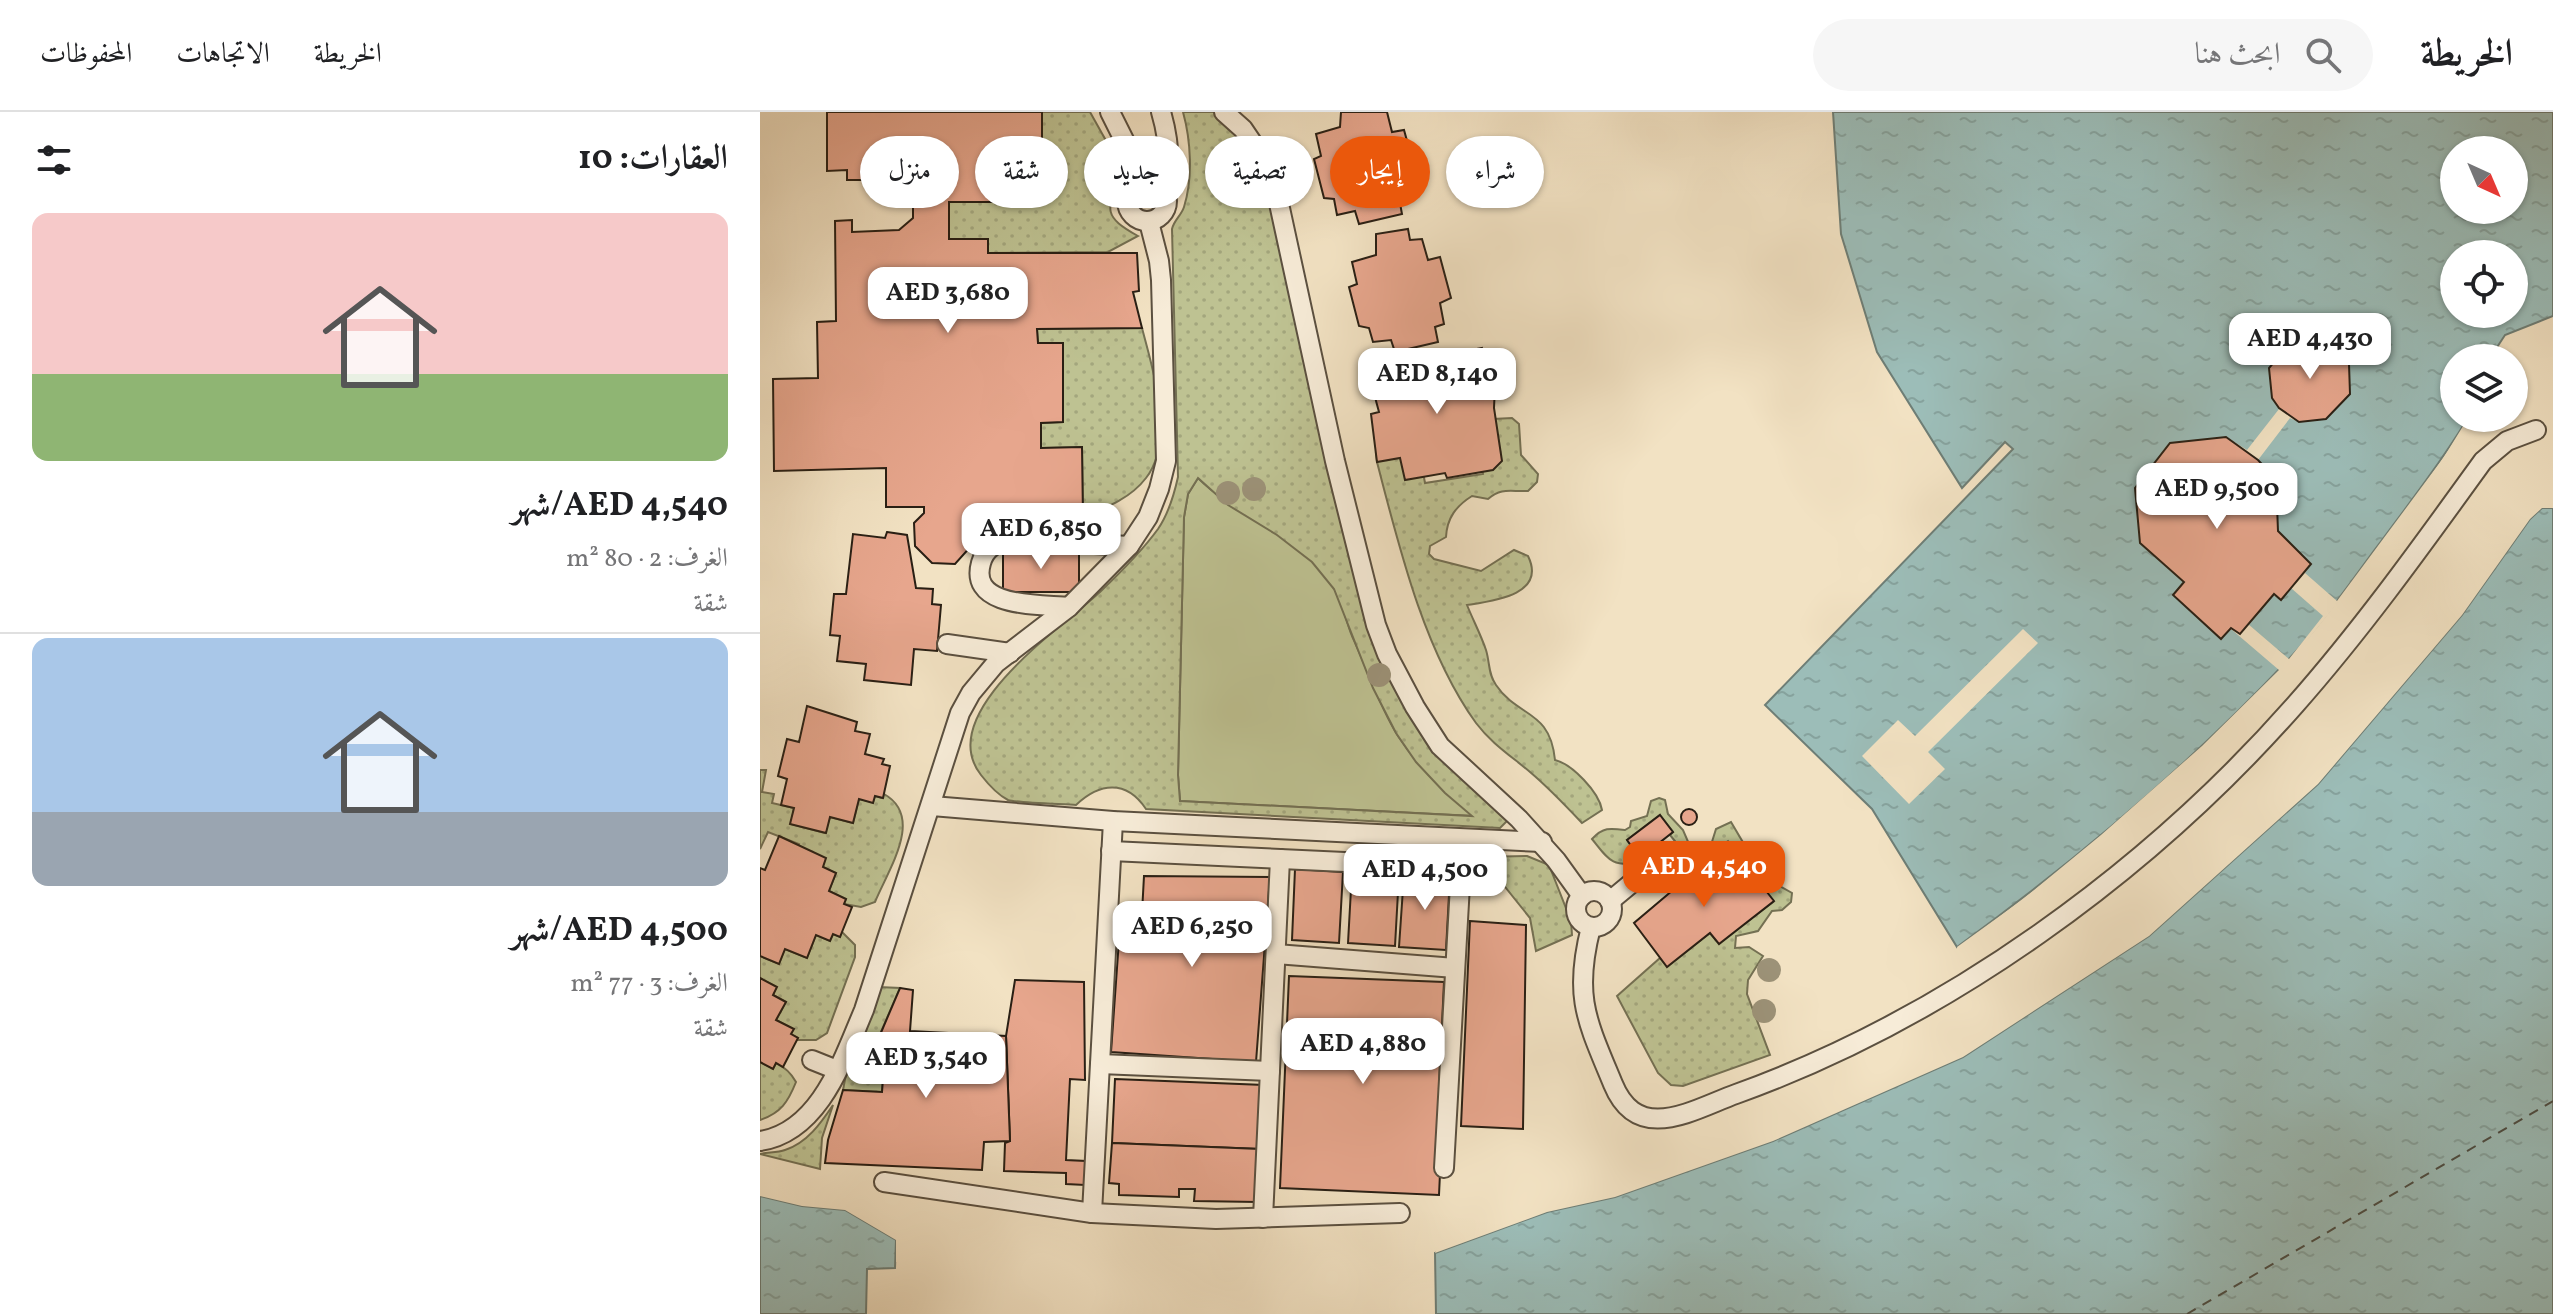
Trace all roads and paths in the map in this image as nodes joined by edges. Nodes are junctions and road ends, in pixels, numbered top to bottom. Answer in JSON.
{"nodes":[{"id":1,"x":1110,"y":112,"type":"edge"},
{"id":2,"x":1161,"y":112,"type":"edge"},
{"id":3,"x":1224,"y":112,"type":"edge"},
{"id":4,"x":1245,"y":120,"type":"edge"},
{"id":5,"x":1122,"y":136,"type":"edge"},
{"id":6,"x":1166,"y":136,"type":"edge"},
{"id":7,"x":1129,"y":208,"type":"edge"},
{"id":8,"x":1166,"y":208,"type":"edge"},
{"id":9,"x":1149,"y":222,"type":"junction"},
{"id":10,"x":2536,"y":430,"type":"dead end"},
{"id":11,"x":1129,"y":546,"type":"junction"},
{"id":12,"x":1069,"y":607,"type":"junction"},
{"id":13,"x":947,"y":644,"type":"dead end"},
{"id":14,"x":1010,"y":653,"type":"junction"},
{"id":15,"x":932,"y":806,"type":"junction"},
{"id":16,"x":1113,"y":821,"type":"junction"},
{"id":17,"x":1542,"y":842,"type":"junction"},
{"id":18,"x":1111,"y":851,"type":"junction"},
{"id":19,"x":1280,"y":859,"type":"junction"},
{"id":20,"x":1473,"y":868,"type":"dead end"},
{"id":21,"x":1645,"y":872,"type":"dead end"},
{"id":22,"x":1460,"y":885,"type":"dead end"},
{"id":23,"x":1582,"y":896,"type":"junction"},
{"id":24,"x":1610,"y":901,"type":"junction"},
{"id":25,"x":1591,"y":927,"type":"junction"},
{"id":26,"x":871,"y":928,"type":"dead end"},
{"id":27,"x":889,"y":935,"type":"junction"},
{"id":28,"x":1276,"y":954,"type":"junction"},
{"id":29,"x":1455,"y":968,"type":"junction"},
{"id":30,"x":812,"y":1060,"type":"dead end"},
{"id":31,"x":1100,"y":1064,"type":"junction"},
{"id":32,"x":837,"y":1070,"type":"junction"},
{"id":33,"x":1270,"y":1071,"type":"junction"},
{"id":34,"x":760,"y":1141,"type":"edge"},
{"id":35,"x":1444,"y":1168,"type":"dead end"},
{"id":36,"x":884,"y":1182,"type":"dead end"},
{"id":37,"x":1092,"y":1213,"type":"junction"},
{"id":38,"x":1400,"y":1213,"type":"dead end"},
{"id":39,"x":1263,"y":1218,"type":"junction"}],
"edges":[{"from":1,"to":5,"type":"lane"},
{"from":2,"to":6,"type":"lane"},
{"from":3,"to":4,"type":"lane"},
{"from":4,"to":17,"type":"lane"},
{"from":7,"to":9,"type":"lane"},
{"from":8,"to":9,"type":"lane"},
{"from":9,"to":11,"type":"lane"},
{"from":10,"to":25,"type":"lane"},
{"from":11,"to":12,"type":"lane"},
{"from":11,"to":12,"type":"lane"},
{"from":12,"to":14,"type":"lane"},
{"from":13,"to":14,"type":"lane"},
{"from":14,"to":15,"type":"lane"},
{"from":15,"to":16,"type":"lane"},
{"from":15,"to":27,"type":"lane"},
{"from":16,"to":17,"type":"lane"},
{"from":16,"to":18,"type":"lane"},
{"from":17,"to":23,"type":"lane"},
{"from":18,"to":19,"type":"lane"},
{"from":18,"to":31,"type":"lane"},
{"from":19,"to":20,"type":"lane"},
{"from":19,"to":28,"type":"lane"},
{"from":21,"to":24,"type":"lane"},
{"from":22,"to":29,"type":"lane"},
{"from":23,"to":24,"type":"lane"},
{"from":23,"to":25,"type":"lane"},
{"from":24,"to":25,"type":"lane"},
{"from":26,"to":27,"type":"lane"},
{"from":27,"to":32,"type":"lane"},
{"from":28,"to":29,"type":"lane"},
{"from":28,"to":33,"type":"lane"},
{"from":29,"to":35,"type":"lane"},
{"from":30,"to":32,"type":"lane"},
{"from":31,"to":33,"type":"lane"},
{"from":31,"to":37,"type":"lane"},
{"from":32,"to":34,"type":"lane"},
{"from":33,"to":39,"type":"lane"},
{"from":36,"to":37,"type":"lane"},
{"from":37,"to":39,"type":"lane"},
{"from":38,"to":39,"type":"lane"}]}
